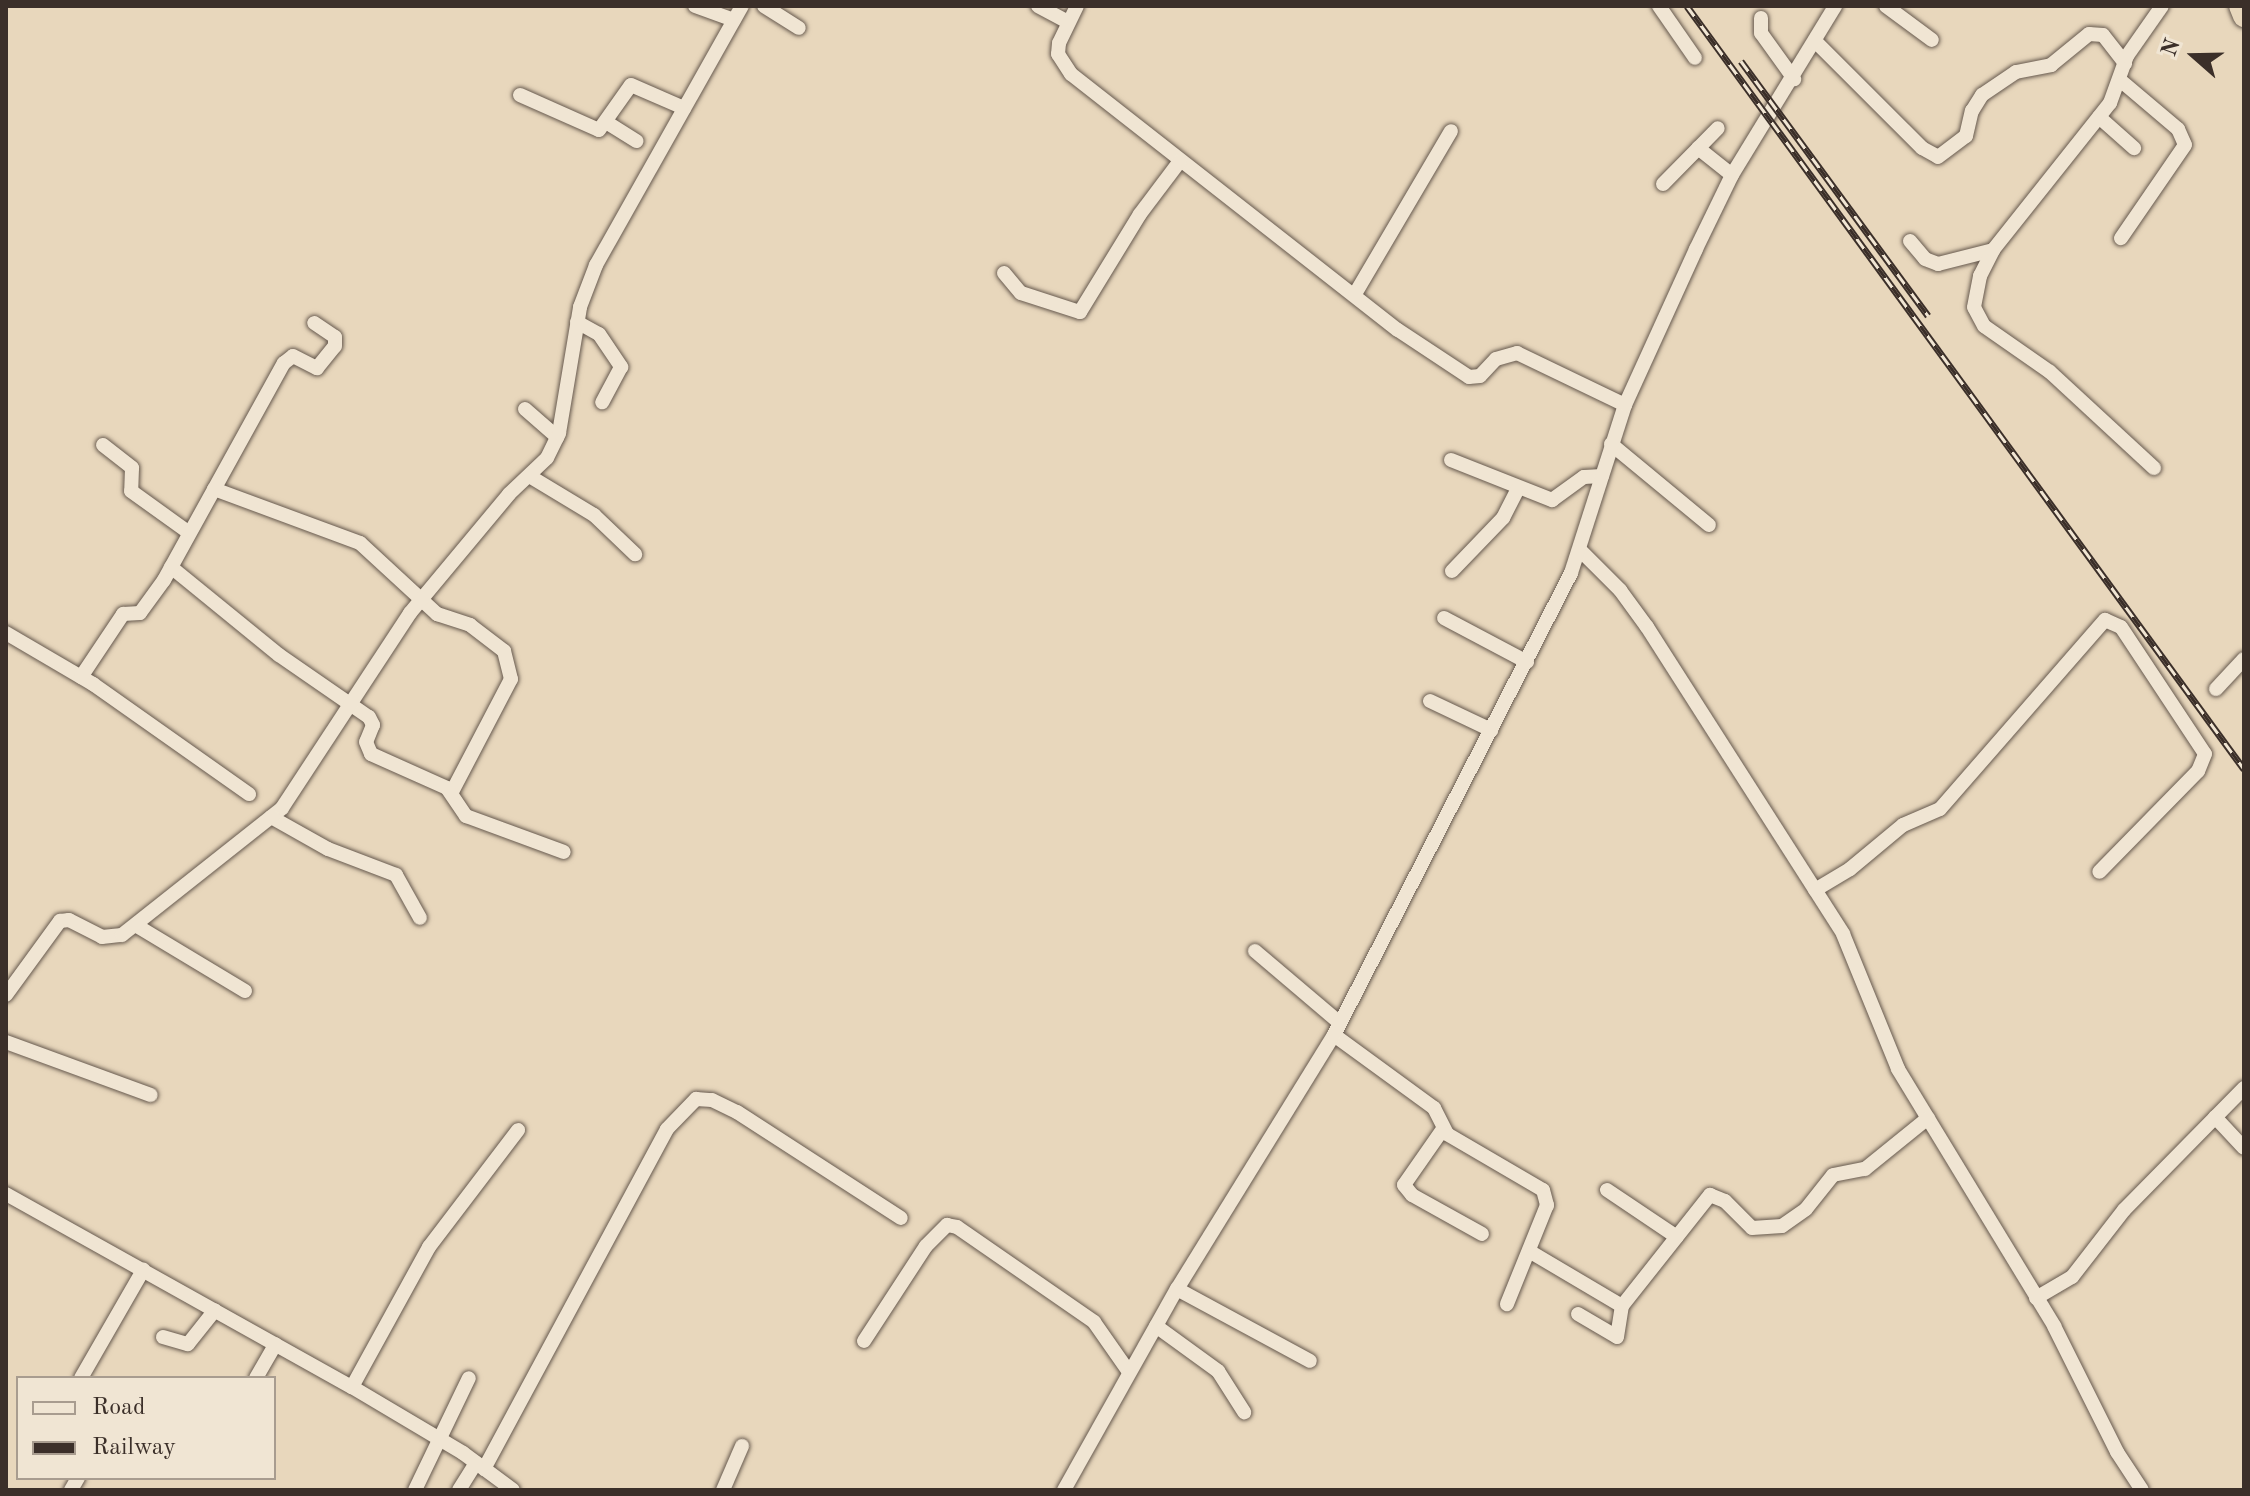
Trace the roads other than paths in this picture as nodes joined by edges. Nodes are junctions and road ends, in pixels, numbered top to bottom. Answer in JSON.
{"nodes":[{"id":1,"x":695,"y":6,"type":"edge"},
{"id":2,"x":742,"y":6,"type":"edge"},
{"id":3,"x":764,"y":6,"type":"edge"},
{"id":4,"x":1038,"y":6,"type":"edge"},
{"id":5,"x":1077,"y":6,"type":"edge"},
{"id":6,"x":1659,"y":6,"type":"edge"},
{"id":7,"x":1835,"y":6,"type":"edge"},
{"id":8,"x":1886,"y":6,"type":"edge"},
{"id":9,"x":2162,"y":6,"type":"edge"},
{"id":10,"x":2240,"y":6,"type":"edge"},
{"id":11,"x":2244,"y":16,"type":"edge"},
{"id":12,"x":1761,"y":18,"type":"dead end"},
{"id":13,"x":734,"y":20,"type":"junction"},
{"id":14,"x":1068,"y":22,"type":"junction"},
{"id":15,"x":799,"y":28,"type":"dead end"},
{"id":16,"x":1932,"y":40,"type":"dead end"},
{"id":17,"x":1816,"y":42,"type":"junction"},
{"id":18,"x":1695,"y":58,"type":"dead end"},
{"id":19,"x":2125,"y":63,"type":"junction"},
{"id":20,"x":1794,"y":79,"type":"junction"},
{"id":21,"x":2120,"y":80,"type":"junction"},
{"id":22,"x":520,"y":95,"type":"dead end"},
{"id":23,"x":684,"y":108,"type":"junction"},
{"id":24,"x":2099,"y":117,"type":"junction"},
{"id":25,"x":606,"y":122,"type":"junction"},
{"id":26,"x":1718,"y":128,"type":"dead end"},
{"id":27,"x":1451,"y":131,"type":"dead end"},
{"id":28,"x":637,"y":141,"type":"dead end"},
{"id":29,"x":1698,"y":148,"type":"junction"},
{"id":30,"x":2134,"y":148,"type":"dead end"},
{"id":31,"x":1180,"y":161,"type":"junction"},
{"id":32,"x":1732,"y":175,"type":"junction"},
{"id":33,"x":1663,"y":184,"type":"dead end"},
{"id":34,"x":2121,"y":238,"type":"dead end"},
{"id":35,"x":1910,"y":241,"type":"dead end"},
{"id":36,"x":1993,"y":250,"type":"junction"},
{"id":37,"x":1004,"y":273,"type":"dead end"},
{"id":38,"x":1355,"y":294,"type":"junction"},
{"id":39,"x":577,"y":322,"type":"junction"},
{"id":40,"x":314,"y":323,"type":"dead end"},
{"id":41,"x":602,"y":402,"type":"dead end"},
{"id":42,"x":1625,"y":405,"type":"junction"},
{"id":43,"x":525,"y":409,"type":"dead end"},
{"id":44,"x":557,"y":437,"type":"junction"},
{"id":45,"x":1611,"y":444,"type":"junction"},
{"id":46,"x":103,"y":445,"type":"dead end"},
{"id":47,"x":1451,"y":460,"type":"dead end"},
{"id":48,"x":2154,"y":468,"type":"dead end"},
{"id":49,"x":1602,"y":476,"type":"junction"},
{"id":50,"x":531,"y":477,"type":"junction"},
{"id":51,"x":1518,"y":488,"type":"junction"},
{"id":52,"x":214,"y":489,"type":"junction"},
{"id":53,"x":1709,"y":525,"type":"dead end"},
{"id":54,"x":188,"y":532,"type":"junction"},
{"id":55,"x":1580,"y":550,"type":"junction"},
{"id":56,"x":635,"y":554,"type":"dead end"},
{"id":57,"x":171,"y":567,"type":"junction"},
{"id":58,"x":1452,"y":571,"type":"dead end"},
{"id":59,"x":421,"y":601,"type":"junction"},
{"id":60,"x":1444,"y":618,"type":"dead end"},
{"id":61,"x":6,"y":633,"type":"edge"},
{"id":62,"x":1527,"y":662,"type":"junction"},
{"id":63,"x":2239,"y":664,"type":"edge"},
{"id":64,"x":81,"y":677,"type":"junction"},
{"id":65,"x":2244,"y":682,"type":"edge"},
{"id":66,"x":2216,"y":689,"type":"dead end"},
{"id":67,"x":1430,"y":701,"type":"dead end"},
{"id":68,"x":347,"y":706,"type":"junction"},
{"id":69,"x":1491,"y":730,"type":"junction"},
{"id":70,"x":452,"y":792,"type":"junction"},
{"id":71,"x":249,"y":794,"type":"dead end"},
{"id":72,"x":271,"y":817,"type":"junction"},
{"id":73,"x":564,"y":852,"type":"dead end"},
{"id":74,"x":2099,"y":872,"type":"dead end"},
{"id":75,"x":1815,"y":890,"type":"junction"},
{"id":76,"x":420,"y":918,"type":"dead end"},
{"id":77,"x":137,"y":926,"type":"junction"},
{"id":78,"x":1255,"y":951,"type":"dead end"},
{"id":79,"x":245,"y":991,"type":"dead end"},
{"id":80,"x":7,"y":992,"type":"edge"},
{"id":81,"x":1337,"y":1029,"type":"junction"},
{"id":82,"x":6,"y":1042,"type":"edge"},
{"id":83,"x":2244,"y":1088,"type":"edge"},
{"id":84,"x":151,"y":1095,"type":"dead end"},
{"id":85,"x":2215,"y":1117,"type":"junction"},
{"id":86,"x":1928,"y":1118,"type":"junction"},
{"id":87,"x":1443,"y":1129,"type":"junction"},
{"id":88,"x":518,"y":1130,"type":"dead end"},
{"id":89,"x":2244,"y":1148,"type":"edge"},
{"id":90,"x":1607,"y":1190,"type":"dead end"},
{"id":91,"x":6,"y":1194,"type":"edge"},
{"id":92,"x":901,"y":1218,"type":"dead end"},
{"id":93,"x":1482,"y":1234,"type":"dead end"},
{"id":94,"x":1677,"y":1237,"type":"junction"},
{"id":95,"x":1529,"y":1251,"type":"junction"},
{"id":96,"x":143,"y":1270,"type":"junction"},
{"id":97,"x":1177,"y":1289,"type":"junction"},
{"id":98,"x":2036,"y":1298,"type":"junction"},
{"id":99,"x":1507,"y":1304,"type":"dead end"},
{"id":100,"x":1622,"y":1306,"type":"junction"},
{"id":101,"x":215,"y":1310,"type":"junction"},
{"id":102,"x":1578,"y":1314,"type":"dead end"},
{"id":103,"x":1156,"y":1326,"type":"junction"},
{"id":104,"x":163,"y":1337,"type":"dead end"},
{"id":105,"x":864,"y":1341,"type":"dead end"},
{"id":106,"x":276,"y":1344,"type":"junction"},
{"id":107,"x":1310,"y":1361,"type":"dead end"},
{"id":108,"x":1129,"y":1372,"type":"junction"},
{"id":109,"x":82,"y":1376,"type":"edge"},
{"id":110,"x":257,"y":1376,"type":"edge"},
{"id":111,"x":469,"y":1378,"type":"dead end"},
{"id":112,"x":352,"y":1387,"type":"junction"},
{"id":113,"x":1244,"y":1412,"type":"dead end"},
{"id":114,"x":436,"y":1438,"type":"junction"},
{"id":115,"x":742,"y":1446,"type":"dead end"},
{"id":116,"x":480,"y":1466,"type":"junction"},
{"id":117,"x":415,"y":1490,"type":"edge"},
{"id":118,"x":459,"y":1490,"type":"edge"},
{"id":119,"x":513,"y":1490,"type":"edge"},
{"id":120,"x":723,"y":1490,"type":"edge"},
{"id":121,"x":1064,"y":1490,"type":"edge"},
{"id":122,"x":2142,"y":1490,"type":"edge"}],
"edges":[{"from":1,"to":13,"type":"street"},
{"from":2,"to":13,"type":"street"},
{"from":3,"to":15,"type":"street"},
{"from":4,"to":14,"type":"street"},
{"from":5,"to":14,"type":"street"},
{"from":6,"to":18,"type":"street"},
{"from":7,"to":17,"type":"street"},
{"from":8,"to":16,"type":"street"},
{"from":9,"to":19,"type":"street"},
{"from":10,"to":11,"type":"highway"},
{"from":12,"to":20,"type":"street"},
{"from":13,"to":23,"type":"street"},
{"from":14,"to":31,"type":"street"},
{"from":17,"to":19,"type":"street"},
{"from":17,"to":20,"type":"street"},
{"from":19,"to":21,"type":"street"},
{"from":20,"to":32,"type":"street"},
{"from":21,"to":24,"type":"street"},
{"from":21,"to":34,"type":"street"},
{"from":22,"to":25,"type":"street"},
{"from":23,"to":25,"type":"street"},
{"from":23,"to":39,"type":"street"},
{"from":24,"to":30,"type":"street"},
{"from":24,"to":36,"type":"street"},
{"from":25,"to":28,"type":"street"},
{"from":26,"to":29,"type":"street"},
{"from":27,"to":38,"type":"street"},
{"from":29,"to":32,"type":"street"},
{"from":29,"to":33,"type":"street"},
{"from":31,"to":37,"type":"street"},
{"from":31,"to":38,"type":"street"},
{"from":32,"to":42,"type":"street"},
{"from":35,"to":36,"type":"street"},
{"from":36,"to":48,"type":"street"},
{"from":38,"to":42,"type":"street"},
{"from":39,"to":41,"type":"street"},
{"from":39,"to":44,"type":"street"},
{"from":40,"to":52,"type":"street"},
{"from":42,"to":45,"type":"street"},
{"from":43,"to":44,"type":"street"},
{"from":44,"to":50,"type":"street"},
{"from":45,"to":49,"type":"street"},
{"from":45,"to":53,"type":"street"},
{"from":46,"to":54,"type":"street"},
{"from":47,"to":51,"type":"street"},
{"from":49,"to":51,"type":"street"},
{"from":49,"to":55,"type":"street"},
{"from":50,"to":56,"type":"street"},
{"from":50,"to":59,"type":"street"},
{"from":51,"to":58,"type":"street"},
{"from":52,"to":54,"type":"street"},
{"from":52,"to":59,"type":"street"},
{"from":54,"to":57,"type":"street"},
{"from":55,"to":62,"type":"street"},
{"from":55,"to":75,"type":"street"},
{"from":57,"to":64,"type":"street"},
{"from":57,"to":68,"type":"street"},
{"from":59,"to":68,"type":"street"},
{"from":59,"to":70,"type":"street"},
{"from":60,"to":62,"type":"street"},
{"from":61,"to":64,"type":"street"},
{"from":62,"to":69,"type":"street"},
{"from":63,"to":65,"type":"street"},
{"from":63,"to":66,"type":"street"},
{"from":64,"to":71,"type":"street"},
{"from":67,"to":69,"type":"street"},
{"from":68,"to":70,"type":"street"},
{"from":68,"to":72,"type":"street"},
{"from":69,"to":81,"type":"street"},
{"from":70,"to":73,"type":"street"},
{"from":72,"to":76,"type":"street"},
{"from":72,"to":77,"type":"street"},
{"from":74,"to":75,"type":"street"},
{"from":75,"to":86,"type":"street"},
{"from":77,"to":79,"type":"street"},
{"from":77,"to":80,"type":"street"},
{"from":78,"to":81,"type":"street"},
{"from":81,"to":87,"type":"street"},
{"from":81,"to":97,"type":"street"},
{"from":82,"to":84,"type":"street"},
{"from":83,"to":85,"type":"street"},
{"from":85,"to":89,"type":"street"},
{"from":85,"to":98,"type":"street"},
{"from":86,"to":94,"type":"street"},
{"from":86,"to":98,"type":"street"},
{"from":87,"to":93,"type":"street"},
{"from":87,"to":95,"type":"street"},
{"from":88,"to":112,"type":"street"},
{"from":90,"to":94,"type":"street"},
{"from":91,"to":96,"type":"street"},
{"from":92,"to":116,"type":"street"},
{"from":94,"to":100,"type":"street"},
{"from":95,"to":99,"type":"street"},
{"from":95,"to":100,"type":"street"},
{"from":96,"to":101,"type":"street"},
{"from":96,"to":109,"type":"street"},
{"from":97,"to":103,"type":"street"},
{"from":97,"to":107,"type":"street"},
{"from":98,"to":122,"type":"street"},
{"from":100,"to":102,"type":"street"},
{"from":101,"to":104,"type":"street"},
{"from":101,"to":106,"type":"street"},
{"from":103,"to":108,"type":"street"},
{"from":103,"to":113,"type":"street"},
{"from":105,"to":108,"type":"street"},
{"from":106,"to":110,"type":"street"},
{"from":106,"to":112,"type":"street"},
{"from":108,"to":121,"type":"street"},
{"from":111,"to":114,"type":"street"},
{"from":112,"to":114,"type":"street"},
{"from":114,"to":116,"type":"street"},
{"from":114,"to":117,"type":"street"},
{"from":115,"to":120,"type":"street"},
{"from":116,"to":118,"type":"street"},
{"from":116,"to":119,"type":"street"}]}
